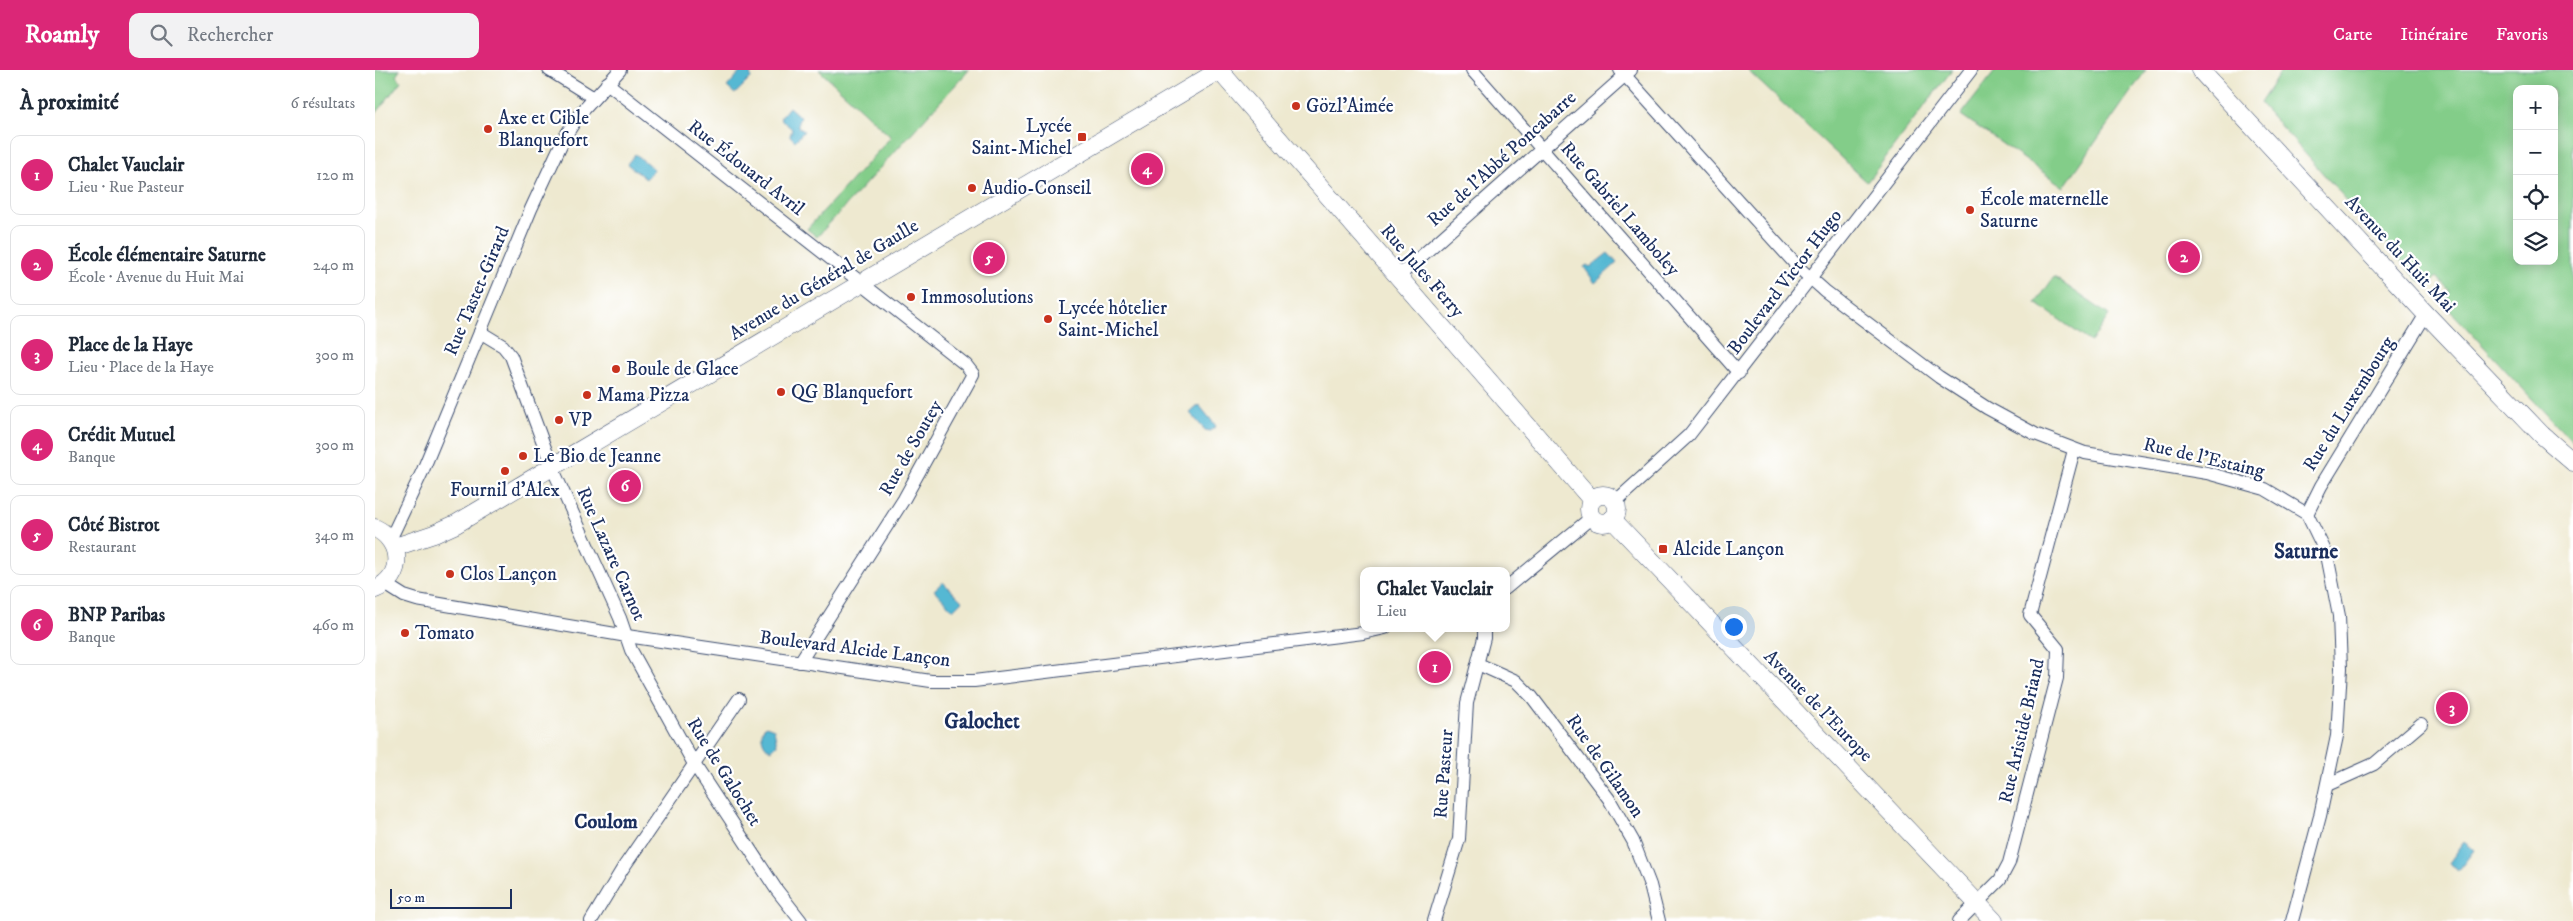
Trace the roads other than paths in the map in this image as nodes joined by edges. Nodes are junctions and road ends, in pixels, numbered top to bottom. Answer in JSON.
{"nodes":[{"id":1,"x":549,"y":70,"type":"edge"},
{"id":2,"x":620,"y":70,"type":"edge"},
{"id":3,"x":1220,"y":70,"type":"edge"},
{"id":4,"x":1472,"y":70,"type":"edge"},
{"id":5,"x":1971,"y":70,"type":"edge"},
{"id":6,"x":2200,"y":70,"type":"edge"},
{"id":7,"x":1625,"y":72,"type":"edge"},
{"id":8,"x":607,"y":83,"type":"junction"},
{"id":9,"x":594,"y":98,"type":"junction"},
{"id":10,"x":1542,"y":148,"type":"junction"},
{"id":11,"x":1399,"y":276,"type":"junction"},
{"id":12,"x":1812,"y":279,"type":"junction"},
{"id":13,"x":861,"y":283,"type":"junction"},
{"id":14,"x":2426,"y":314,"type":"junction"},
{"id":15,"x":480,"y":332,"type":"junction"},
{"id":16,"x":1739,"y":373,"type":"junction"},
{"id":17,"x":2074,"y":450,"type":"junction"},
{"id":18,"x":2573,"y":462,"type":"edge"},
{"id":19,"x":552,"y":467,"type":"junction"},
{"id":20,"x":1592,"y":509,"type":"junction"},
{"id":21,"x":1613,"y":511,"type":"junction"},
{"id":22,"x":2307,"y":514,"type":"junction"},
{"id":23,"x":375,"y":528,"type":"edge"},
{"id":24,"x":393,"y":543,"type":"junction"},
{"id":25,"x":1510,"y":584,"type":"edge"},
{"id":26,"x":380,"y":587,"type":"edge"},
{"id":27,"x":1365,"y":632,"type":"edge"},
{"id":28,"x":1484,"y":632,"type":"edge"},
{"id":29,"x":627,"y":636,"type":"junction"},
{"id":30,"x":800,"y":662,"type":"junction"},
{"id":31,"x":1478,"y":664,"type":"junction"},
{"id":32,"x":739,"y":699,"type":"dead end"},
{"id":33,"x":2421,"y":724,"type":"dead end"},
{"id":34,"x":694,"y":764,"type":"junction"},
{"id":35,"x":2327,"y":786,"type":"junction"},
{"id":36,"x":1977,"y":904,"type":"junction"},
{"id":37,"x":591,"y":921,"type":"edge"},
{"id":38,"x":801,"y":921,"type":"edge"},
{"id":39,"x":1434,"y":921,"type":"edge"},
{"id":40,"x":1659,"y":921,"type":"edge"},
{"id":41,"x":1959,"y":921,"type":"edge"},
{"id":42,"x":1994,"y":921,"type":"edge"},
{"id":43,"x":2291,"y":921,"type":"edge"}],
"edges":[{"from":1,"to":9,"type":"street"},
{"from":2,"to":8,"type":"street","name":"Rue Tastet-Girard"},
{"from":3,"to":11,"type":"main road","name":"Rue Jules Ferry"},
{"from":3,"to":13,"type":"main road","name":"Avenue du Général de Gaulle"},
{"from":4,"to":10,"type":"street","name":"Rue Gabriel Lamboley"},
{"from":5,"to":12,"type":"street","name":"Boulevard Victor Hugo"},
{"from":6,"to":14,"type":"main road","name":"Avenue du Huit Mai"},
{"from":7,"to":10,"type":"street","name":"Rue de l'Abbé Poncabarre"},
{"from":7,"to":12,"type":"street","name":"Rue de l'Estaing"},
{"from":8,"to":9,"type":"street","name":"Rue Tastet-Girard"},
{"from":8,"to":13,"type":"street","name":"Rue Édouard Avril"},
{"from":9,"to":15,"type":"street","name":"Rue Tastet-Girard"},
{"from":10,"to":11,"type":"street","name":"Rue de l'Abbé Poncabarre"},
{"from":10,"to":16,"type":"street","name":"Rue Gabriel Lamboley"},
{"from":11,"to":20,"type":"main road","name":"Rue Jules Ferry"},
{"from":12,"to":16,"type":"street","name":"Boulevard Victor Hugo"},
{"from":12,"to":17,"type":"street","name":"Rue de l'Estaing"},
{"from":13,"to":19,"type":"main road","name":"Avenue du Général de Gaulle"},
{"from":13,"to":30,"type":"street","name":"Rue de Soutey"},
{"from":14,"to":18,"type":"main road","name":"Avenue du Huit Mai"},
{"from":14,"to":22,"type":"street","name":"Rue du Luxembourg"},
{"from":15,"to":19,"type":"street","name":"Rue Lazare Carnot"},
{"from":15,"to":24,"type":"street","name":"Rue Tastet-Girard"},
{"from":16,"to":21,"type":"street","name":"Boulevard Victor Hugo"},
{"from":17,"to":22,"type":"street","name":"Rue de l'Estaing"},
{"from":17,"to":36,"type":"street","name":"Rue Aristide Briand"},
{"from":19,"to":24,"type":"main road","name":"Avenue du Général de Gaulle"},
{"from":19,"to":29,"type":"street","name":"Rue Lazare Carnot"},
{"from":20,"to":21,"type":"main road"},
{"from":20,"to":21,"type":"main road"},
{"from":20,"to":25,"type":"street"},
{"from":21,"to":36,"type":"main road","name":"Avenue de l'Europe"},
{"from":22,"to":35,"type":"street"},
{"from":23,"to":24,"type":"main road"},
{"from":24,"to":26,"type":"main road"},
{"from":26,"to":29,"type":"street","name":"Boulevard Alcide Lançon"},
{"from":27,"to":30,"type":"street","name":"Boulevard Alcide Lançon"},
{"from":28,"to":31,"type":"street","name":"Rue Pasteur"},
{"from":29,"to":30,"type":"street","name":"Boulevard Alcide Lançon"},
{"from":29,"to":34,"type":"street","name":"Rue de Galochet"},
{"from":31,"to":39,"type":"street","name":"Rue Pasteur"},
{"from":31,"to":40,"type":"street","name":"Rue de Gilamon"},
{"from":32,"to":34,"type":"street"},
{"from":33,"to":35,"type":"street"},
{"from":34,"to":37,"type":"street"},
{"from":34,"to":38,"type":"street","name":"Rue de Galochet"},
{"from":35,"to":43,"type":"street"},
{"from":36,"to":41,"type":"street"},
{"from":36,"to":42,"type":"main road","name":"Avenue de l'Europe"}]}
